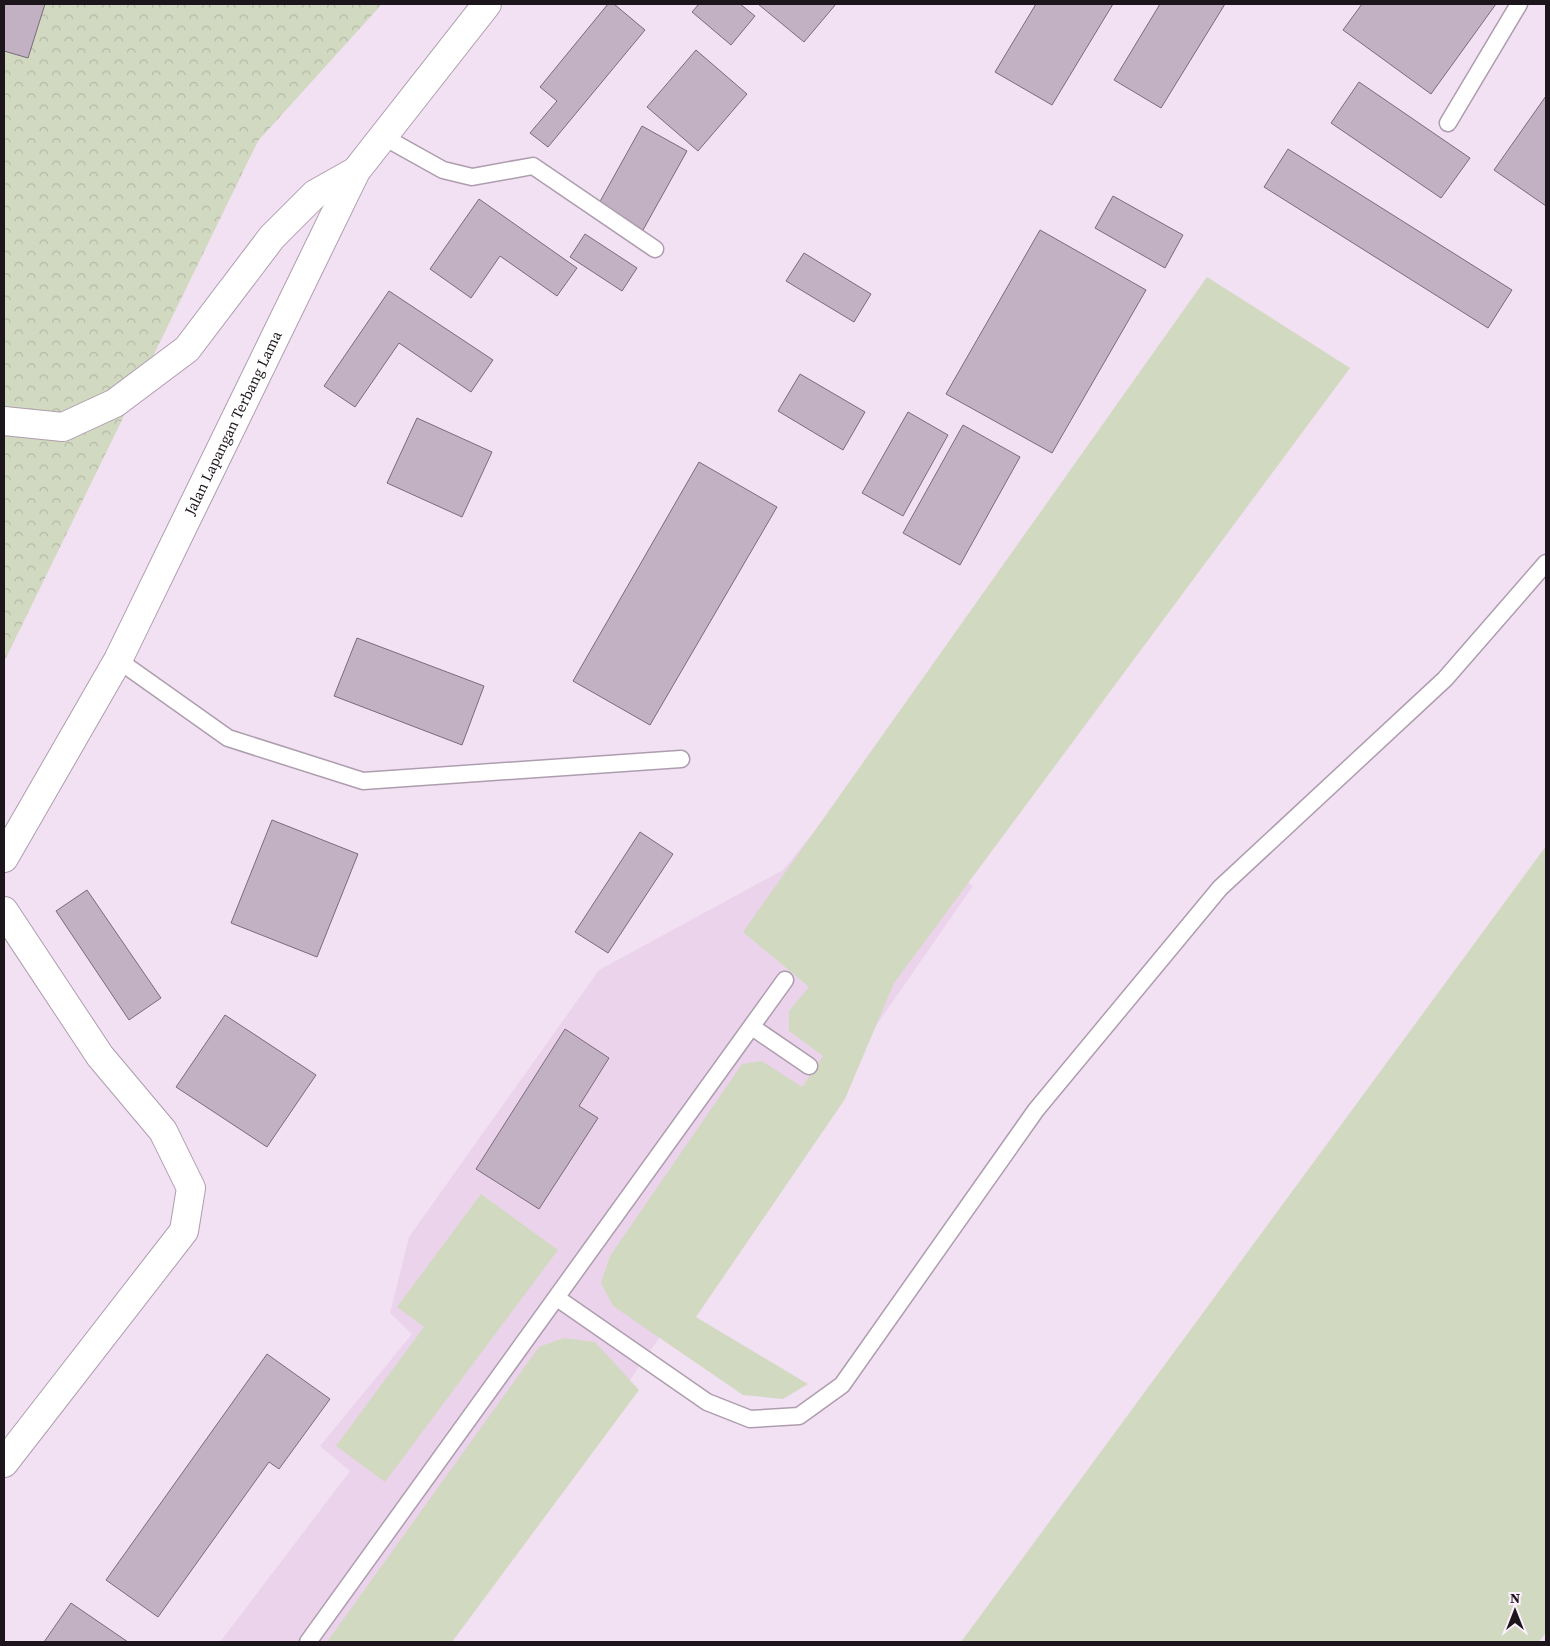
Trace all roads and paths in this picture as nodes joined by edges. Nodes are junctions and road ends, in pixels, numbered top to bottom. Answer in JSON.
{"nodes":[{"id":1,"x":486,"y":4,"type":"edge"},
{"id":2,"x":1519,"y":4,"type":"edge"},
{"id":3,"x":1448,"y":123,"type":"dead end"},
{"id":4,"x":382,"y":136,"type":"junction"},
{"id":5,"x":356,"y":171,"type":"junction"},
{"id":6,"x":655,"y":249,"type":"dead end"},
{"id":7,"x":4,"y":421,"type":"edge"},
{"id":8,"x":1546,"y":564,"type":"edge"},
{"id":9,"x":118,"y":660,"type":"junction"},
{"id":10,"x":681,"y":759,"type":"dead end"},
{"id":11,"x":4,"y":858,"type":"edge"},
{"id":12,"x":4,"y":911,"type":"edge"},
{"id":13,"x":785,"y":980,"type":"dead end"},
{"id":14,"x":752,"y":1027,"type":"junction"},
{"id":15,"x":810,"y":1066,"type":"dead end"},
{"id":16,"x":557,"y":1298,"type":"junction"},
{"id":17,"x":4,"y":1463,"type":"edge"},
{"id":18,"x":308,"y":1642,"type":"edge"}],
"edges":[{"from":1,"to":4,"type":"street","name":"Jalan Lapangan Terbang Lama"},
{"from":2,"to":3,"type":"lane"},
{"from":4,"to":5,"type":"street","name":"Jalan Lapangan Terbang Lama"},
{"from":4,"to":6,"type":"lane"},
{"from":5,"to":7,"type":"street"},
{"from":5,"to":9,"type":"street","name":"Jalan Lapangan Terbang Lama"},
{"from":8,"to":16,"type":"lane"},
{"from":9,"to":10,"type":"lane"},
{"from":9,"to":11,"type":"street","name":"Jalan Lapangan Terbang Lama"},
{"from":12,"to":17,"type":"street"},
{"from":13,"to":14,"type":"lane"},
{"from":14,"to":15,"type":"lane"},
{"from":14,"to":16,"type":"lane"},
{"from":16,"to":18,"type":"lane"}]}
